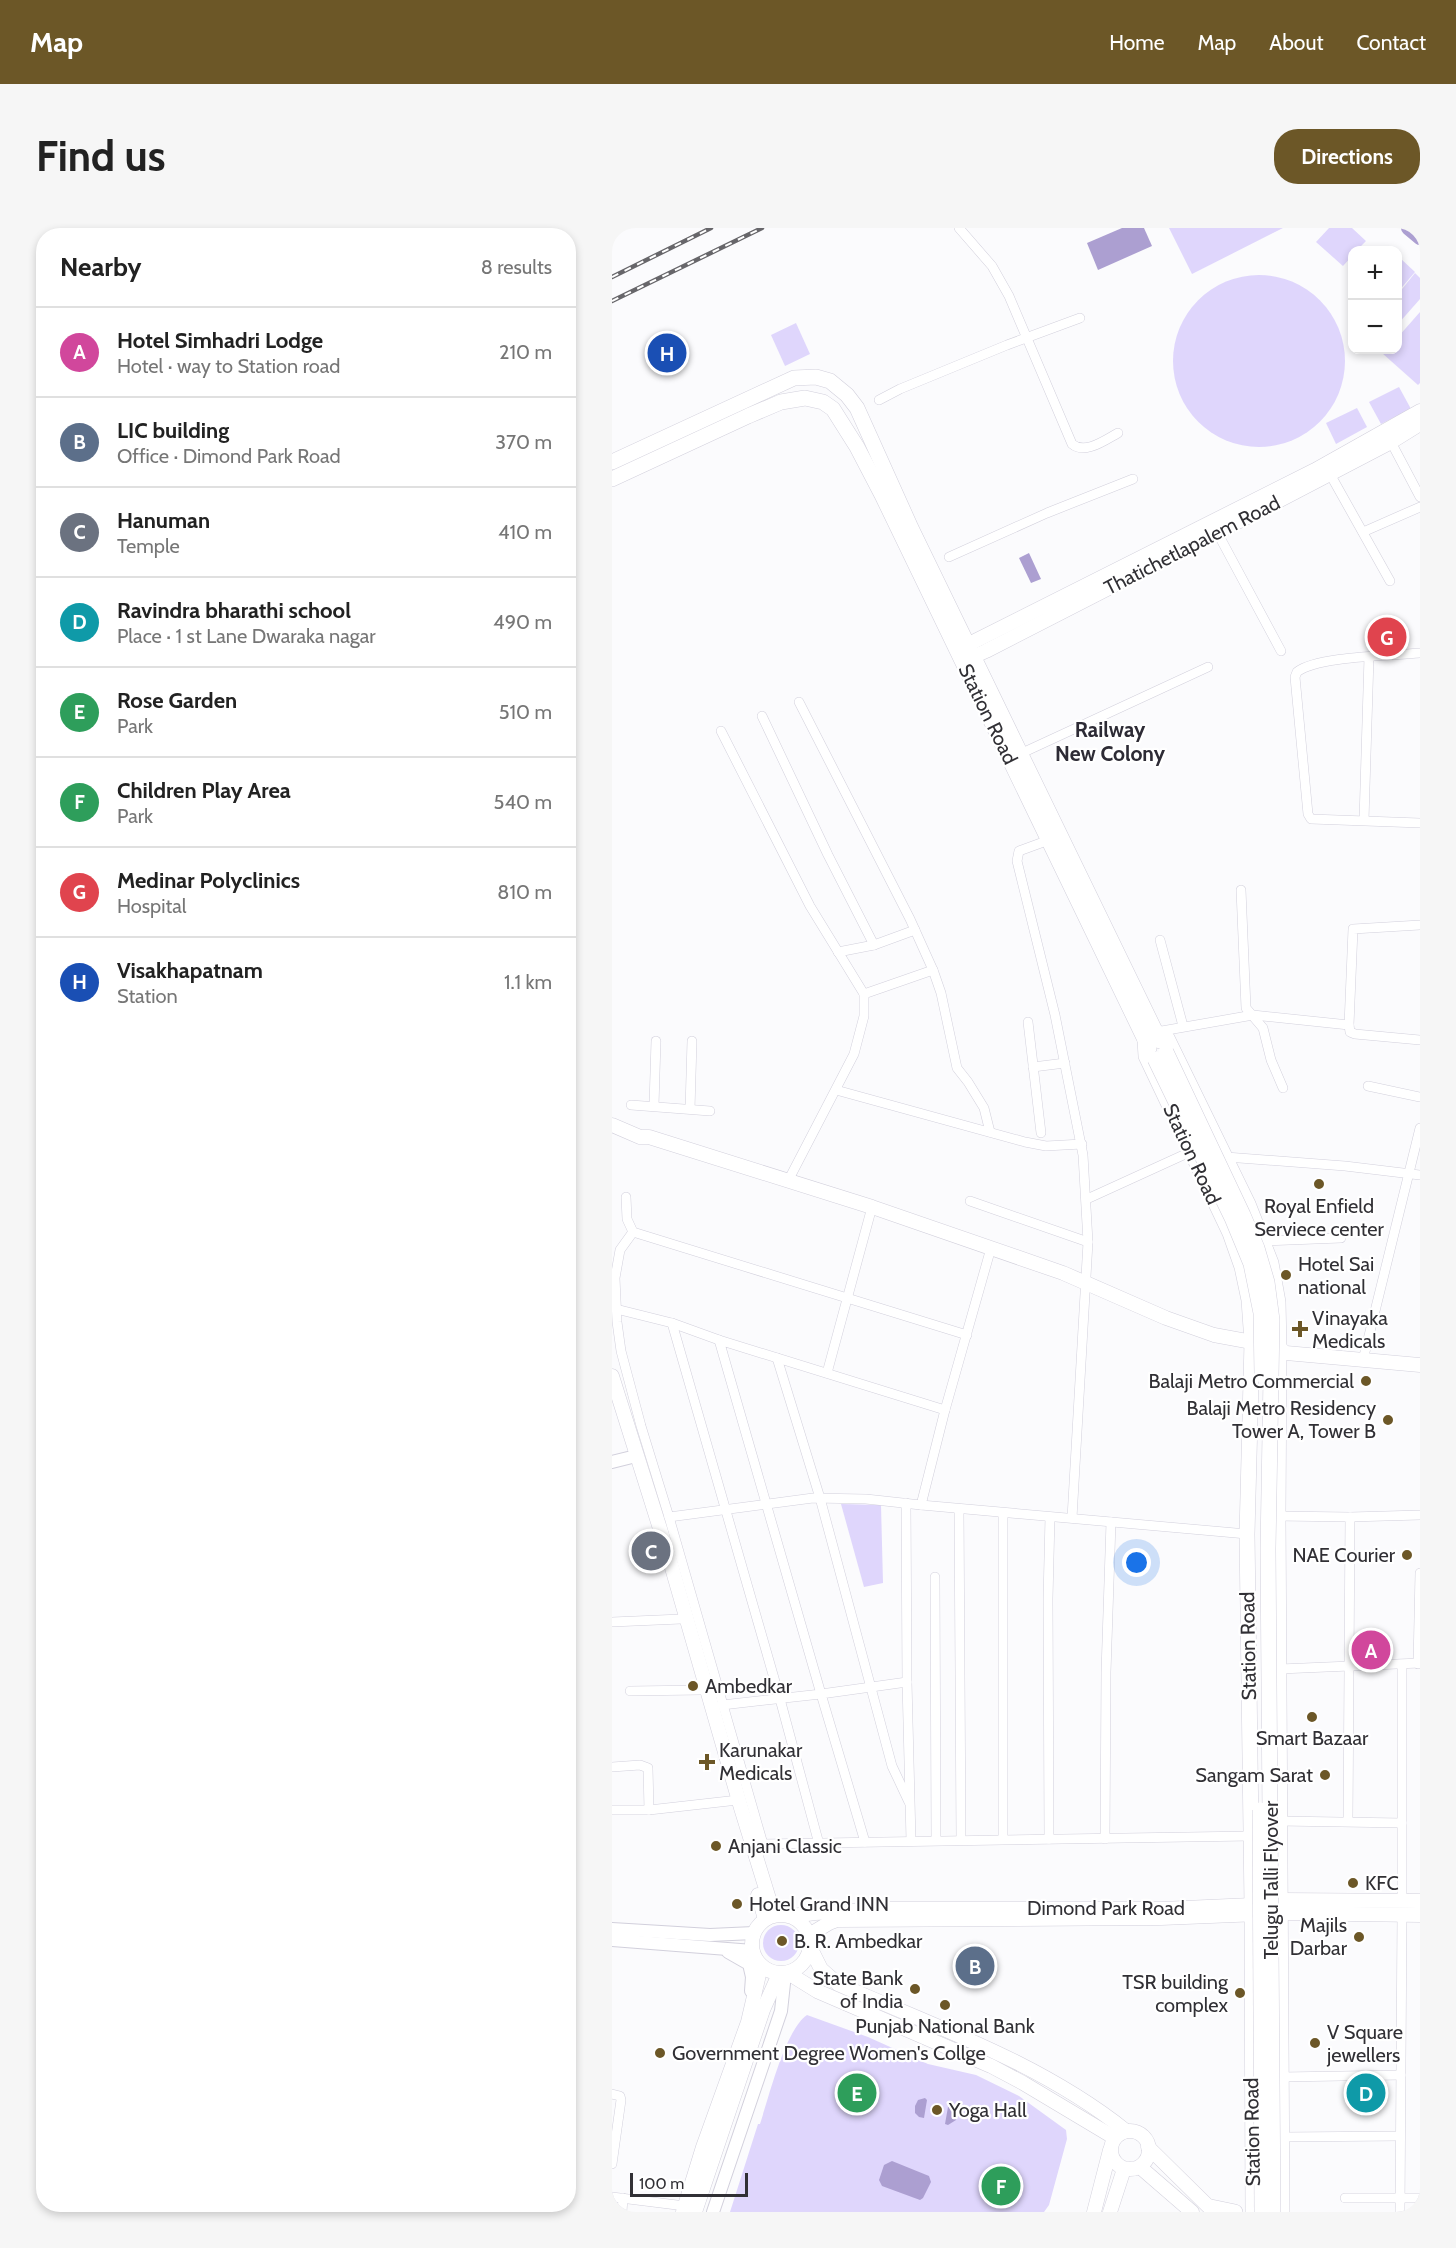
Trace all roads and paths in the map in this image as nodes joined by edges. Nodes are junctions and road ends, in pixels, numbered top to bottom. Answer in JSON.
{"nodes":[{"id":1,"x":959,"y":228,"type":"edge"},
{"id":2,"x":1080,"y":318,"type":"dead end"},
{"id":3,"x":1027,"y":337,"type":"junction"},
{"id":4,"x":879,"y":400,"type":"dead end"},
{"id":5,"x":1420,"y":411,"type":"edge"},
{"id":6,"x":1419,"y":428,"type":"edge"},
{"id":7,"x":1118,"y":433,"type":"dead end"},
{"id":8,"x":1391,"y":442,"type":"junction"},
{"id":9,"x":612,"y":462,"type":"edge"},
{"id":10,"x":1330,"y":474,"type":"junction"},
{"id":11,"x":612,"y":479,"type":"edge"},
{"id":12,"x":1133,"y":479,"type":"dead end"},
{"id":13,"x":1420,"y":497,"type":"edge"},
{"id":14,"x":1420,"y":507,"type":"edge"},
{"id":15,"x":1217,"y":532,"type":"junction"},
{"id":16,"x":1364,"y":532,"type":"junction"},
{"id":17,"x":949,"y":557,"type":"dead end"},
{"id":18,"x":1389,"y":581,"type":"dead end"},
{"id":19,"x":1281,"y":651,"type":"dead end"},
{"id":20,"x":968,"y":652,"type":"junction"},
{"id":21,"x":1420,"y":653,"type":"edge"},
{"id":22,"x":1369,"y":657,"type":"junction"},
{"id":23,"x":1208,"y":667,"type":"dead end"},
{"id":24,"x":799,"y":702,"type":"dead end"},
{"id":25,"x":762,"y":716,"type":"dead end"},
{"id":26,"x":721,"y":731,"type":"dead end"},
{"id":27,"x":1022,"y":753,"type":"junction"},
{"id":28,"x":1364,"y":820,"type":"junction"},
{"id":29,"x":1420,"y":823,"type":"edge"},
{"id":30,"x":1048,"y":840,"type":"junction"},
{"id":31,"x":1241,"y":890,"type":"dead end"},
{"id":32,"x":1420,"y":925,"type":"edge"},
{"id":33,"x":915,"y":930,"type":"junction"},
{"id":34,"x":1160,"y":940,"type":"dead end"},
{"id":35,"x":874,"y":945,"type":"junction"},
{"id":36,"x":838,"y":952,"type":"junction"},
{"id":37,"x":933,"y":970,"type":"junction"},
{"id":38,"x":864,"y":994,"type":"junction"},
{"id":39,"x":1253,"y":1015,"type":"junction"},
{"id":40,"x":1028,"y":1022,"type":"dead end"},
{"id":41,"x":1349,"y":1025,"type":"junction"},
{"id":42,"x":1183,"y":1026,"type":"junction"},
{"id":43,"x":1150,"y":1036,"type":"junction"},
{"id":44,"x":1420,"y":1040,"type":"edge"},
{"id":45,"x":656,"y":1041,"type":"dead end"},
{"id":46,"x":692,"y":1041,"type":"dead end"},
{"id":47,"x":1160,"y":1056,"type":"junction"},
{"id":48,"x":1065,"y":1063,"type":"junction"},
{"id":49,"x":1033,"y":1067,"type":"junction"},
{"id":50,"x":1368,"y":1086,"type":"dead end"},
{"id":51,"x":1283,"y":1088,"type":"dead end"},
{"id":52,"x":836,"y":1090,"type":"junction"},
{"id":53,"x":1420,"y":1097,"type":"edge"},
{"id":54,"x":631,"y":1105,"type":"dead end"},
{"id":55,"x":654,"y":1105,"type":"junction"},
{"id":56,"x":690,"y":1109,"type":"junction"},
{"id":57,"x":710,"y":1111,"type":"dead end"},
{"id":58,"x":612,"y":1115,"type":"edge"},
{"id":59,"x":612,"y":1125,"type":"edge"},
{"id":60,"x":1420,"y":1128,"type":"edge"},
{"id":61,"x":990,"y":1132,"type":"junction"},
{"id":62,"x":1041,"y":1133,"type":"dead end"},
{"id":63,"x":649,"y":1137,"type":"junction"},
{"id":64,"x":1082,"y":1144,"type":"junction"},
{"id":65,"x":1190,"y":1152,"type":"junction"},
{"id":66,"x":1226,"y":1157,"type":"junction"},
{"id":67,"x":1410,"y":1173,"type":"junction"},
{"id":68,"x":1420,"y":1175,"type":"edge"},
{"id":69,"x":788,"y":1181,"type":"junction"},
{"id":70,"x":626,"y":1197,"type":"dead end"},
{"id":71,"x":1087,"y":1199,"type":"junction"},
{"id":72,"x":970,"y":1201,"type":"dead end"},
{"id":73,"x":872,"y":1207,"type":"junction"},
{"id":74,"x":633,"y":1232,"type":"junction"},
{"id":75,"x":1341,"y":1238,"type":"dead end"},
{"id":76,"x":1263,"y":1241,"type":"junction"},
{"id":77,"x":1088,"y":1242,"type":"junction"},
{"id":78,"x":991,"y":1248,"type":"junction"},
{"id":79,"x":1087,"y":1283,"type":"junction"},
{"id":80,"x":847,"y":1299,"type":"junction"},
{"id":81,"x":616,"y":1309,"type":"junction"},
{"id":82,"x":672,"y":1323,"type":"junction"},
{"id":83,"x":967,"y":1335,"type":"junction"},
{"id":84,"x":719,"y":1340,"type":"junction"},
{"id":85,"x":1252,"y":1342,"type":"junction"},
{"id":86,"x":1279,"y":1348,"type":"junction"},
{"id":87,"x":1364,"y":1356,"type":"junction"},
{"id":88,"x":777,"y":1358,"type":"junction"},
{"id":89,"x":1420,"y":1358,"type":"edge"},
{"id":90,"x":1420,"y":1365,"type":"edge"},
{"id":91,"x":827,"y":1373,"type":"junction"},
{"id":92,"x":612,"y":1376,"type":"edge"},
{"id":93,"x":612,"y":1400,"type":"edge"},
{"id":94,"x":945,"y":1410,"type":"junction"},
{"id":95,"x":633,"y":1457,"type":"junction"},
{"id":96,"x":612,"y":1462,"type":"edge"},
{"id":97,"x":820,"y":1498,"type":"junction"},
{"id":98,"x":766,"y":1503,"type":"junction"},
{"id":99,"x":906,"y":1503,"type":"junction"},
{"id":100,"x":921,"y":1505,"type":"junction"},
{"id":101,"x":725,"y":1508,"type":"junction"},
{"id":102,"x":959,"y":1509,"type":"junction"},
{"id":103,"x":1003,"y":1513,"type":"junction"},
{"id":104,"x":1420,"y":1515,"type":"edge"},
{"id":105,"x":669,"y":1516,"type":"junction"},
{"id":106,"x":1278,"y":1516,"type":"junction"},
{"id":107,"x":1050,"y":1517,"type":"junction"},
{"id":108,"x":1350,"y":1517,"type":"junction"},
{"id":109,"x":1072,"y":1518,"type":"junction"},
{"id":110,"x":1111,"y":1522,"type":"junction"},
{"id":111,"x":1246,"y":1534,"type":"junction"},
{"id":112,"x":1420,"y":1573,"type":"edge"},
{"id":113,"x":935,"y":1577,"type":"dead end"},
{"id":114,"x":681,"y":1619,"type":"junction"},
{"id":115,"x":612,"y":1622,"type":"edge"},
{"id":116,"x":1419,"y":1664,"type":"edge"},
{"id":117,"x":1402,"y":1665,"type":"junction"},
{"id":118,"x":1350,"y":1666,"type":"junction"},
{"id":119,"x":1281,"y":1669,"type":"junction"},
{"id":120,"x":907,"y":1682,"type":"junction"},
{"id":121,"x":870,"y":1686,"type":"junction"},
{"id":122,"x":630,"y":1690,"type":"dead end"},
{"id":123,"x":701,"y":1690,"type":"junction"},
{"id":124,"x":821,"y":1694,"type":"junction"},
{"id":125,"x":780,"y":1699,"type":"junction"},
{"id":126,"x":722,"y":1706,"type":"junction"},
{"id":127,"x":612,"y":1767,"type":"edge"},
{"id":128,"x":735,"y":1800,"type":"junction"},
{"id":129,"x":909,"y":1802,"type":"junction"},
{"id":130,"x":612,"y":1810,"type":"edge"},
{"id":131,"x":649,"y":1810,"type":"junction"},
{"id":132,"x":1280,"y":1821,"type":"junction"},
{"id":133,"x":1348,"y":1821,"type":"junction"},
{"id":134,"x":1402,"y":1823,"type":"junction"},
{"id":135,"x":1250,"y":1836,"type":"junction"},
{"id":136,"x":1003,"y":1839,"type":"junction"},
{"id":137,"x":1049,"y":1839,"type":"junction"},
{"id":138,"x":1104,"y":1839,"type":"junction"},
{"id":139,"x":910,"y":1840,"type":"junction"},
{"id":140,"x":936,"y":1840,"type":"junction"},
{"id":141,"x":961,"y":1840,"type":"junction"},
{"id":142,"x":865,"y":1842,"type":"junction"},
{"id":143,"x":819,"y":1844,"type":"junction"},
{"id":144,"x":1420,"y":1901,"type":"edge"},
{"id":145,"x":1282,"y":1906,"type":"junction"},
{"id":146,"x":1402,"y":1907,"type":"junction"},
{"id":147,"x":1252,"y":1910,"type":"junction"},
{"id":148,"x":1420,"y":1915,"type":"edge"},
{"id":149,"x":792,"y":1916,"type":"junction"},
{"id":150,"x":770,"y":1917,"type":"junction"},
{"id":151,"x":612,"y":1929,"type":"edge"},
{"id":152,"x":754,"y":1933,"type":"junction"},
{"id":153,"x":612,"y":1940,"type":"edge"},
{"id":154,"x":810,"y":1942,"type":"junction"},
{"id":155,"x":722,"y":1949,"type":"junction"},
{"id":156,"x":753,"y":1951,"type":"junction"},
{"id":157,"x":761,"y":1966,"type":"junction"},
{"id":158,"x":784,"y":1973,"type":"junction"},
{"id":159,"x":748,"y":2022,"type":"junction"},
{"id":160,"x":1401,"y":2075,"type":"junction"},
{"id":161,"x":1282,"y":2077,"type":"junction"},
{"id":162,"x":612,"y":2094,"type":"edge"},
{"id":163,"x":1400,"y":2136,"type":"junction"},
{"id":164,"x":1283,"y":2137,"type":"junction"},
{"id":165,"x":1117,"y":2140,"type":"junction"},
{"id":166,"x":1148,"y":2147,"type":"junction"},
{"id":167,"x":612,"y":2164,"type":"edge"},
{"id":168,"x":1140,"y":2167,"type":"junction"},
{"id":169,"x":1124,"y":2169,"type":"junction"},
{"id":170,"x":612,"y":2197,"type":"edge"},
{"id":171,"x":623,"y":2198,"type":"junction"},
{"id":172,"x":1345,"y":2198,"type":"dead end"},
{"id":173,"x":1400,"y":2198,"type":"junction"},
{"id":174,"x":1420,"y":2198,"type":"edge"},
{"id":175,"x":688,"y":2210,"type":"edge"},
{"id":176,"x":1212,"y":2210,"type":"edge"},
{"id":177,"x":622,"y":2212,"type":"edge"},
{"id":178,"x":713,"y":2212,"type":"edge"},
{"id":179,"x":1094,"y":2212,"type":"edge"},
{"id":180,"x":1110,"y":2212,"type":"edge"},
{"id":181,"x":1192,"y":2212,"type":"edge"},
{"id":182,"x":1237,"y":2212,"type":"edge"},
{"id":183,"x":1253,"y":2212,"type":"edge"},
{"id":184,"x":1262,"y":2212,"type":"edge"},
{"id":185,"x":1273,"y":2212,"type":"edge"},
{"id":186,"x":1282,"y":2212,"type":"edge"},
{"id":187,"x":1400,"y":2212,"type":"edge"}],
"edges":[{"from":1,"to":3,"type":"street"},
{"from":2,"to":3,"type":"street"},
{"from":3,"to":4,"type":"street"},
{"from":3,"to":7,"type":"street"},
{"from":5,"to":20,"type":"main road"},
{"from":6,"to":8,"type":"main road","name":"Thatichetlapalem Road"},
{"from":8,"to":10,"type":"main road","name":"Thatichetlapalem Road"},
{"from":8,"to":13,"type":"street"},
{"from":9,"to":20,"type":"main road","name":"Station Road"},
{"from":10,"to":15,"type":"main road","name":"Thatichetlapalem Road"},
{"from":10,"to":16,"type":"street"},
{"from":11,"to":20,"type":"main road","name":"Station Road"},
{"from":12,"to":17,"type":"street"},
{"from":14,"to":16,"type":"street"},
{"from":15,"to":19,"type":"street"},
{"from":15,"to":20,"type":"main road","name":"Thatichetlapalem Road"},
{"from":16,"to":18,"type":"street"},
{"from":20,"to":27,"type":"main road","name":"Station Road"},
{"from":20,"to":30,"type":"main road","name":"Station Road"},
{"from":21,"to":22,"type":"street"},
{"from":22,"to":28,"type":"street"},
{"from":22,"to":28,"type":"street"},
{"from":23,"to":27,"type":"street"},
{"from":24,"to":33,"type":"street"},
{"from":25,"to":35,"type":"street"},
{"from":26,"to":36,"type":"street"},
{"from":27,"to":43,"type":"main road","name":"Station Road"},
{"from":28,"to":29,"type":"street"},
{"from":30,"to":43,"type":"main road","name":"Station Road"},
{"from":30,"to":48,"type":"street"},
{"from":31,"to":39,"type":"street"},
{"from":32,"to":41,"type":"street"},
{"from":33,"to":35,"type":"street"},
{"from":33,"to":37,"type":"street"},
{"from":34,"to":42,"type":"street"},
{"from":35,"to":36,"type":"street"},
{"from":36,"to":38,"type":"street"},
{"from":37,"to":38,"type":"street"},
{"from":37,"to":61,"type":"street"},
{"from":38,"to":52,"type":"street"},
{"from":39,"to":41,"type":"street"},
{"from":39,"to":42,"type":"street"},
{"from":39,"to":51,"type":"street"},
{"from":40,"to":49,"type":"street"},
{"from":41,"to":44,"type":"street"},
{"from":42,"to":43,"type":"street"},
{"from":43,"to":47,"type":"main road","name":"Telugu Talli Flyover"},
{"from":43,"to":65,"type":"main road","name":"Station Road"},
{"from":43,"to":66,"type":"main road"},
{"from":45,"to":55,"type":"street"},
{"from":46,"to":56,"type":"street"},
{"from":47,"to":184,"type":"main road","name":"Telugu Talli Flyover","bridge":true},
{"from":47,"to":185,"type":"main road","name":"Telugu Talli Flyover","bridge":true},
{"from":48,"to":49,"type":"street"},
{"from":48,"to":64,"type":"street"},
{"from":49,"to":62,"type":"street"},
{"from":50,"to":53,"type":"street"},
{"from":52,"to":61,"type":"street"},
{"from":52,"to":69,"type":"street"},
{"from":54,"to":55,"type":"street"},
{"from":55,"to":56,"type":"street"},
{"from":56,"to":57,"type":"street"},
{"from":58,"to":63,"type":"main road"},
{"from":59,"to":63,"type":"main road"},
{"from":60,"to":67,"type":"street"},
{"from":61,"to":64,"type":"street"},
{"from":63,"to":69,"type":"main road"},
{"from":64,"to":71,"type":"street"},
{"from":65,"to":71,"type":"street"},
{"from":65,"to":85,"type":"main road","name":"Station Road"},
{"from":66,"to":67,"type":"street"},
{"from":66,"to":76,"type":"main road"},
{"from":67,"to":68,"type":"street"},
{"from":67,"to":87,"type":"street"},
{"from":69,"to":73,"type":"main road"},
{"from":70,"to":74,"type":"street"},
{"from":71,"to":77,"type":"street"},
{"from":72,"to":77,"type":"street"},
{"from":73,"to":78,"type":"main road"},
{"from":73,"to":80,"type":"street"},
{"from":74,"to":80,"type":"street"},
{"from":74,"to":81,"type":"street"},
{"from":75,"to":76,"type":"street"},
{"from":76,"to":86,"type":"main road"},
{"from":77,"to":79,"type":"street"},
{"from":78,"to":79,"type":"main road"},
{"from":78,"to":83,"type":"street"},
{"from":79,"to":85,"type":"main road"},
{"from":79,"to":109,"type":"street"},
{"from":80,"to":83,"type":"street"},
{"from":80,"to":91,"type":"street"},
{"from":81,"to":82,"type":"street"},
{"from":81,"to":105,"type":"street"},
{"from":82,"to":84,"type":"street"},
{"from":82,"to":101,"type":"street"},
{"from":83,"to":94,"type":"street"},
{"from":84,"to":88,"type":"street"},
{"from":84,"to":98,"type":"street"},
{"from":85,"to":86,"type":"street"},
{"from":85,"to":111,"type":"main road","name":"Station Road"},
{"from":86,"to":87,"type":"main road"},
{"from":86,"to":106,"type":"main road"},
{"from":87,"to":89,"type":"main road"},
{"from":87,"to":90,"type":"main road"},
{"from":88,"to":91,"type":"street"},
{"from":88,"to":97,"type":"street"},
{"from":91,"to":94,"type":"street"},
{"from":92,"to":95,"type":"main road"},
{"from":93,"to":95,"type":"main road"},
{"from":94,"to":100,"type":"street"},
{"from":95,"to":96,"type":"street"},
{"from":95,"to":114,"type":"main road"},
{"from":95,"to":128,"type":"main road"},
{"from":97,"to":98,"type":"street"},
{"from":97,"to":99,"type":"street"},
{"from":97,"to":121,"type":"street"},
{"from":98,"to":101,"type":"street"},
{"from":98,"to":124,"type":"street"},
{"from":99,"to":100,"type":"street"},
{"from":99,"to":120,"type":"street"},
{"from":100,"to":102,"type":"street"},
{"from":101,"to":105,"type":"street"},
{"from":101,"to":125,"type":"street"},
{"from":102,"to":103,"type":"street"},
{"from":102,"to":141,"type":"street"},
{"from":103,"to":107,"type":"street"},
{"from":103,"to":136,"type":"street"},
{"from":104,"to":108,"type":"street"},
{"from":105,"to":126,"type":"street"},
{"from":106,"to":108,"type":"street"},
{"from":106,"to":119,"type":"main road"},
{"from":107,"to":109,"type":"street"},
{"from":107,"to":137,"type":"street"},
{"from":108,"to":118,"type":"street"},
{"from":109,"to":110,"type":"street"},
{"from":110,"to":111,"type":"street"},
{"from":110,"to":138,"type":"street"},
{"from":111,"to":135,"type":"main road","name":"Station Road"},
{"from":112,"to":116,"type":"street"},
{"from":113,"to":140,"type":"street"},
{"from":114,"to":115,"type":"street"},
{"from":114,"to":123,"type":"main road"},
{"from":116,"to":117,"type":"street"},
{"from":117,"to":118,"type":"street"},
{"from":117,"to":134,"type":"street"},
{"from":118,"to":119,"type":"street"},
{"from":118,"to":133,"type":"street"},
{"from":119,"to":132,"type":"main road"},
{"from":120,"to":121,"type":"street"},
{"from":120,"to":129,"type":"street"},
{"from":121,"to":124,"type":"street"},
{"from":121,"to":129,"type":"street"},
{"from":122,"to":123,"type":"street"},
{"from":123,"to":128,"type":"main road"},
{"from":124,"to":125,"type":"street"},
{"from":124,"to":142,"type":"street"},
{"from":125,"to":126,"type":"street"},
{"from":125,"to":143,"type":"street"},
{"from":126,"to":143,"type":"street"},
{"from":127,"to":131,"type":"street"},
{"from":128,"to":131,"type":"street"},
{"from":128,"to":150,"type":"main road"},
{"from":129,"to":139,"type":"street"},
{"from":130,"to":131,"type":"street"},
{"from":132,"to":133,"type":"street"},
{"from":132,"to":145,"type":"main road"},
{"from":133,"to":134,"type":"street"},
{"from":134,"to":146,"type":"street"},
{"from":135,"to":138,"type":"street"},
{"from":135,"to":147,"type":"main road","name":"Station Road"},
{"from":136,"to":137,"type":"street"},
{"from":136,"to":141,"type":"street"},
{"from":137,"to":138,"type":"street"},
{"from":139,"to":140,"type":"street"},
{"from":139,"to":142,"type":"street"},
{"from":140,"to":141,"type":"street"},
{"from":142,"to":143,"type":"street"},
{"from":144,"to":146,"type":"main road","name":"Dimond Park Road"},
{"from":145,"to":146,"type":"main road","name":"Dimond Park Road"},
{"from":145,"to":147,"type":"main road","name":"Dimond Park Road"},
{"from":145,"to":161,"type":"main road"},
{"from":146,"to":148,"type":"main road","name":"Dimond Park Road"},
{"from":146,"to":160,"type":"street"},
{"from":147,"to":149,"type":"main road","name":"Dimond Park Road"},
{"from":147,"to":154,"type":"main road","name":"Dimond Park Road"},
{"from":147,"to":183,"type":"main road","name":"Station Road"},
{"from":149,"to":150,"type":"main road"},
{"from":149,"to":154,"type":"main road"},
{"from":150,"to":152,"type":"main road"},
{"from":151,"to":152,"type":"street"},
{"from":152,"to":156,"type":"main road"},
{"from":153,"to":155,"type":"street"},
{"from":154,"to":158,"type":"main road"},
{"from":154,"to":165,"type":"main road"},
{"from":155,"to":156,"type":"street"},
{"from":155,"to":159,"type":"street"},
{"from":156,"to":157,"type":"main road"},
{"from":157,"to":158,"type":"main road"},
{"from":157,"to":159,"type":"main road"},
{"from":158,"to":165,"type":"main road"},
{"from":158,"to":175,"type":"main road"},
{"from":158,"to":178,"type":"street"},
{"from":159,"to":175,"type":"main road"},
{"from":160,"to":161,"type":"street"},
{"from":160,"to":163,"type":"street"},
{"from":161,"to":164,"type":"main road"},
{"from":162,"to":167,"type":"street"},
{"from":163,"to":164,"type":"street"},
{"from":163,"to":173,"type":"street"},
{"from":164,"to":186,"type":"main road"},
{"from":165,"to":166,"type":"main road"},
{"from":165,"to":169,"type":"main road"},
{"from":165,"to":179,"type":"main road"},
{"from":166,"to":168,"type":"main road"},
{"from":166,"to":176,"type":"main road"},
{"from":168,"to":169,"type":"main road"},
{"from":168,"to":181,"type":"main road"},
{"from":169,"to":180,"type":"main road"},
{"from":170,"to":171,"type":"street"},
{"from":171,"to":175,"type":"street"},
{"from":171,"to":177,"type":"street"},
{"from":172,"to":173,"type":"street"},
{"from":173,"to":174,"type":"street"},
{"from":173,"to":187,"type":"street"},
{"from":176,"to":182,"type":"main road"},
{"from":182,"to":183,"type":"main road"}]}
